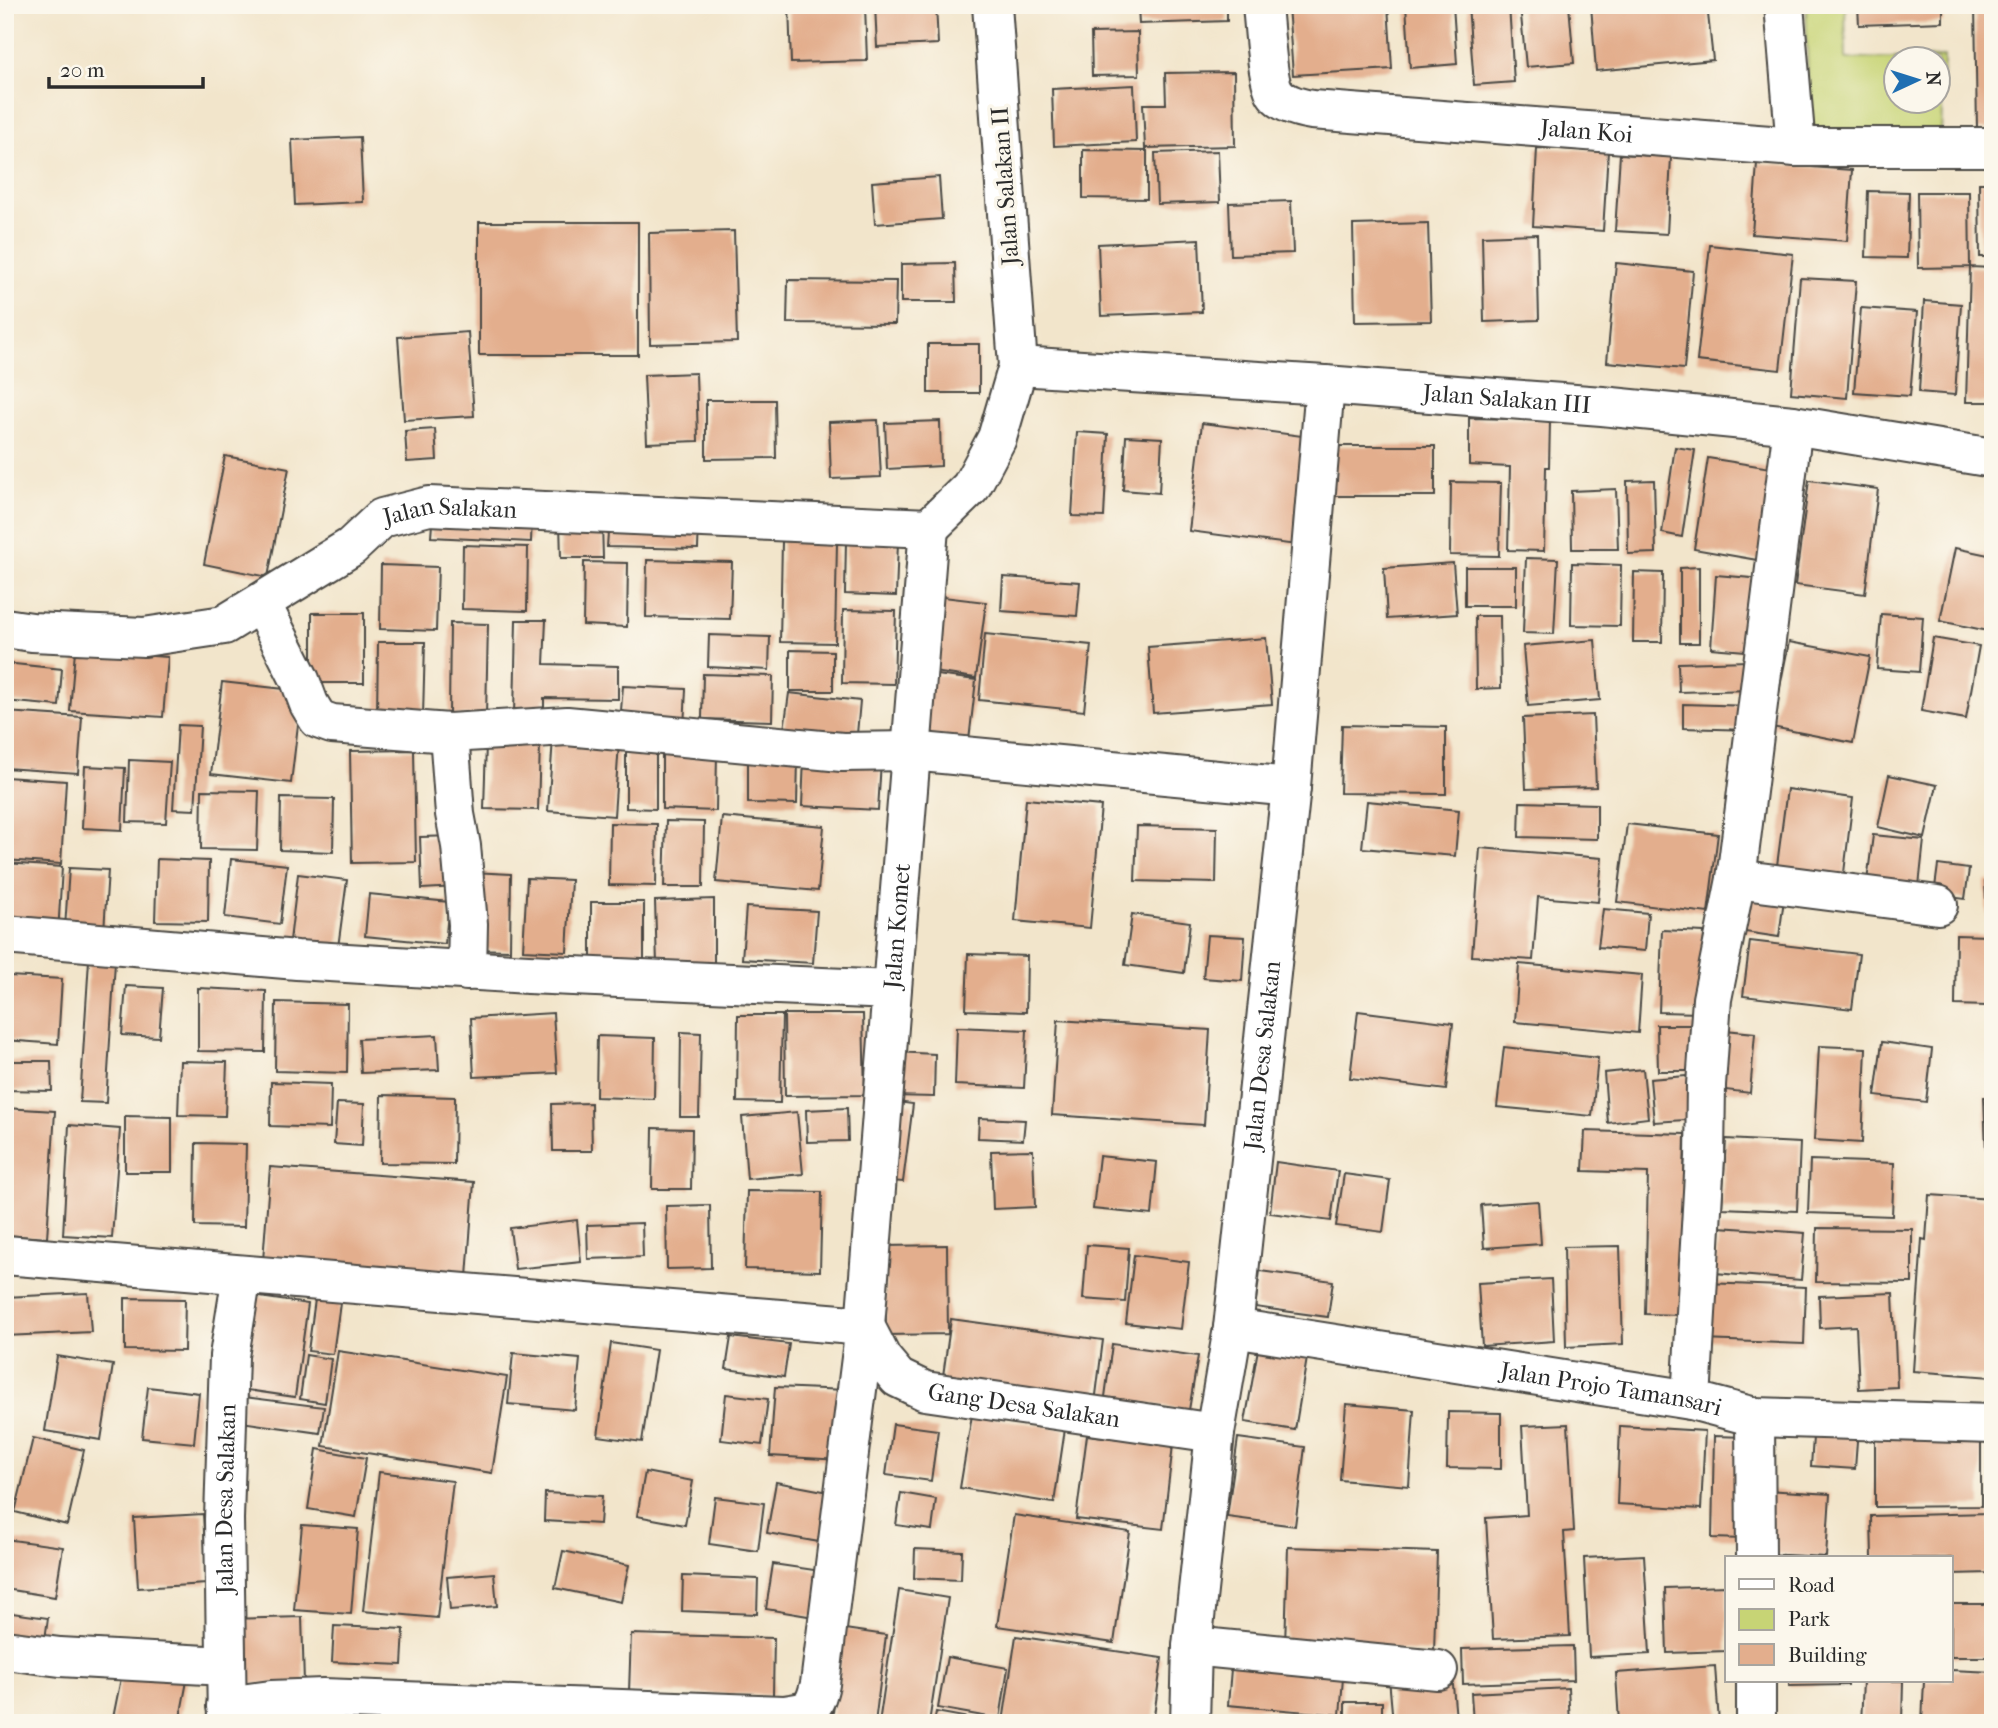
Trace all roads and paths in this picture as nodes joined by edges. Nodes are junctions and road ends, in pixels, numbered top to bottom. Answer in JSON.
{"nodes":[{"id":1,"x":992,"y":5,"type":"edge"},
{"id":2,"x":1262,"y":5,"type":"edge"},
{"id":3,"x":1784,"y":5,"type":"edge"},
{"id":4,"x":1796,"y":147,"type":"junction"},
{"id":5,"x":1993,"y":147,"type":"edge"},
{"id":6,"x":1018,"y":366,"type":"junction"},
{"id":7,"x":1325,"y":385,"type":"junction"},
{"id":8,"x":1793,"y":425,"type":"junction"},
{"id":9,"x":1993,"y":458,"type":"edge"},
{"id":10,"x":929,"y":528,"type":"junction"},
{"id":11,"x":261,"y":603,"type":"junction"},
{"id":12,"x":5,"y":628,"type":"edge"},
{"id":13,"x":449,"y":733,"type":"junction"},
{"id":14,"x":912,"y":751,"type":"junction"},
{"id":15,"x":1291,"y":787,"type":"junction"},
{"id":16,"x":1737,"y":879,"type":"junction"},
{"id":17,"x":1938,"y":905,"type":"dead end"},
{"id":18,"x":5,"y":936,"type":"edge"},
{"id":19,"x":467,"y":971,"type":"junction"},
{"id":20,"x":891,"y":990,"type":"junction"},
{"id":21,"x":5,"y":1255,"type":"edge"},
{"id":22,"x":242,"y":1275,"type":"junction"},
{"id":23,"x":865,"y":1326,"type":"junction"},
{"id":24,"x":1233,"y":1328,"type":"junction"},
{"id":25,"x":1691,"y":1400,"type":"junction"},
{"id":26,"x":1755,"y":1417,"type":"junction"},
{"id":27,"x":1993,"y":1424,"type":"edge"},
{"id":28,"x":1215,"y":1433,"type":"junction"},
{"id":29,"x":1756,"y":1556,"type":"edge"},
{"id":30,"x":1192,"y":1646,"type":"junction"},
{"id":31,"x":5,"y":1650,"type":"edge"},
{"id":32,"x":225,"y":1665,"type":"junction"},
{"id":33,"x":1438,"y":1670,"type":"dead end"},
{"id":34,"x":1756,"y":1682,"type":"edge"},
{"id":35,"x":227,"y":1714,"type":"edge"},
{"id":36,"x":1191,"y":1723,"type":"edge"},
{"id":37,"x":1756,"y":1723,"type":"edge"}],
"edges":[{"from":1,"to":6,"type":"street","name":"Jalan Salakan II"},
{"from":2,"to":4,"type":"street","name":"Jalan Koi"},
{"from":3,"to":4,"type":"street"},
{"from":4,"to":5,"type":"street","name":"Jalan Koi"},
{"from":6,"to":7,"type":"street","name":"Jalan Salakan III"},
{"from":6,"to":10,"type":"street"},
{"from":7,"to":8,"type":"street","name":"Jalan Salakan III"},
{"from":7,"to":15,"type":"street","name":"Jalan Desa Salakan"},
{"from":8,"to":9,"type":"street","name":"Jalan Salakan III"},
{"from":8,"to":16,"type":"street"},
{"from":10,"to":11,"type":"street","name":"Jalan Salakan"},
{"from":10,"to":14,"type":"street","name":"Jalan Komet"},
{"from":11,"to":12,"type":"street","name":"Jalan Salakan"},
{"from":11,"to":13,"type":"street"},
{"from":13,"to":14,"type":"street"},
{"from":13,"to":19,"type":"street"},
{"from":14,"to":15,"type":"street"},
{"from":14,"to":20,"type":"street","name":"Jalan Komet"},
{"from":15,"to":24,"type":"street","name":"Jalan Desa Salakan"},
{"from":16,"to":17,"type":"street"},
{"from":16,"to":25,"type":"street"},
{"from":18,"to":19,"type":"street"},
{"from":19,"to":20,"type":"street"},
{"from":20,"to":23,"type":"street","name":"Jalan Komet"},
{"from":21,"to":22,"type":"street"},
{"from":22,"to":23,"type":"street"},
{"from":22,"to":32,"type":"street","name":"Jalan Desa Salakan"},
{"from":23,"to":28,"type":"street","name":"Gang Desa Salakan"},
{"from":23,"to":35,"type":"street","name":"Jalan Komet"},
{"from":24,"to":25,"type":"street","name":"Jalan Projo Tamansari"},
{"from":24,"to":28,"type":"street","name":"Jalan Desa Salakan"},
{"from":25,"to":26,"type":"street","name":"Jalan Projo Tamansari"},
{"from":26,"to":27,"type":"street","name":"Jalan Projo Tamansari"},
{"from":26,"to":29,"type":"street"},
{"from":28,"to":30,"type":"street","name":"Jalan Desa Salakan"},
{"from":30,"to":33,"type":"street"},
{"from":30,"to":36,"type":"street","name":"Jalan Desa Salakan"},
{"from":31,"to":32,"type":"street"},
{"from":32,"to":35,"type":"street","name":"Jalan Desa Salakan"},
{"from":34,"to":37,"type":"street"}]}
